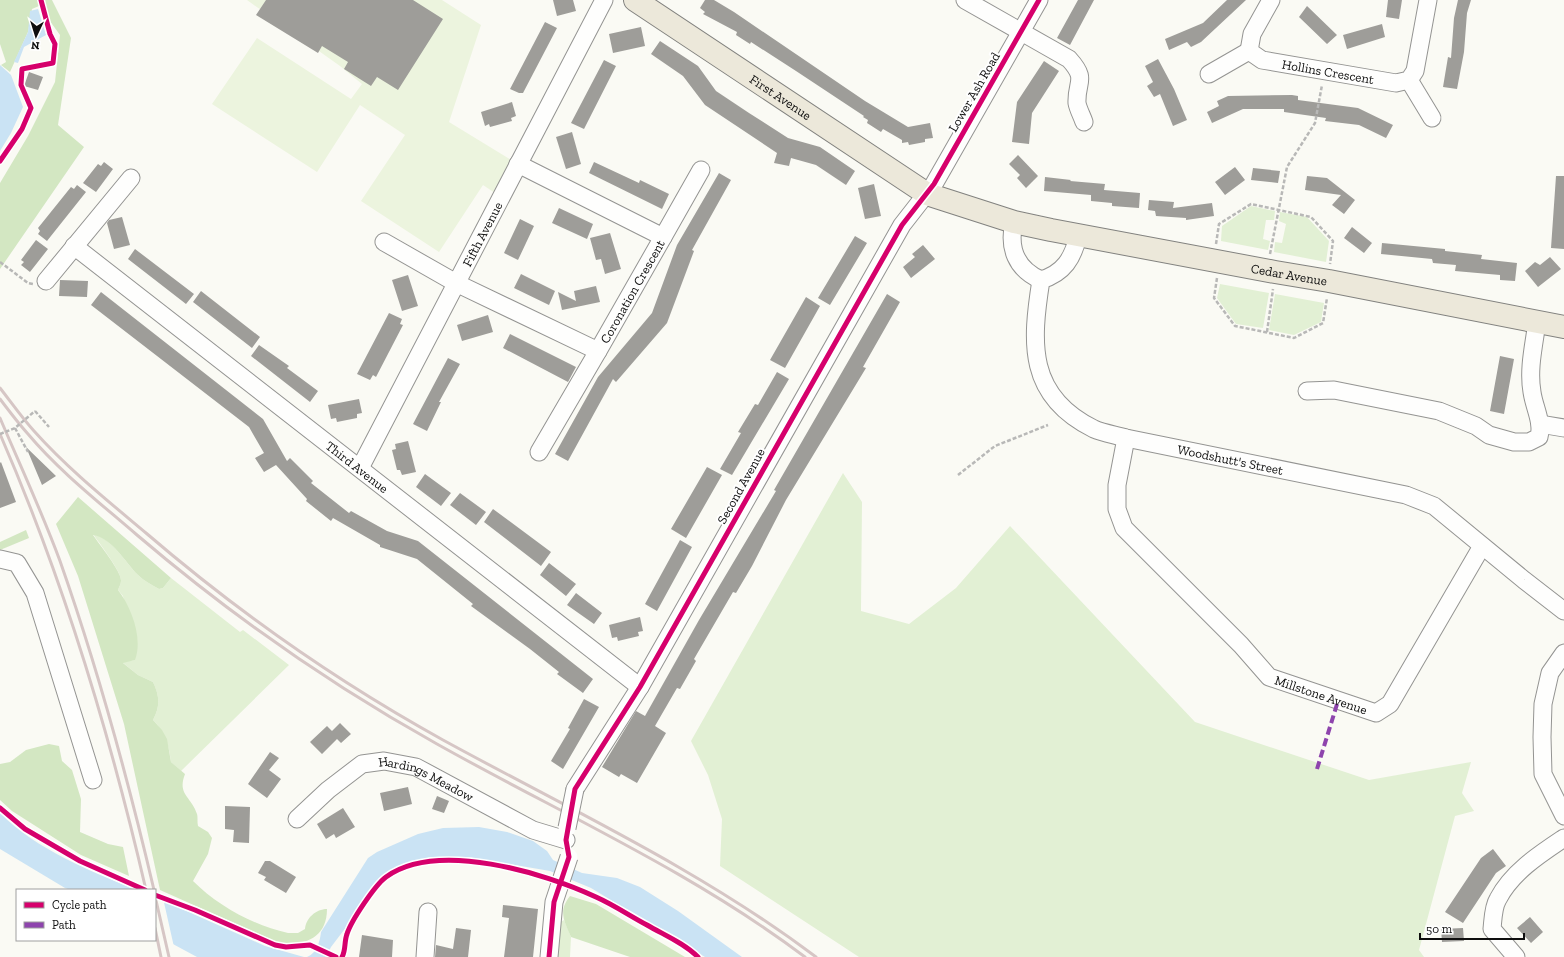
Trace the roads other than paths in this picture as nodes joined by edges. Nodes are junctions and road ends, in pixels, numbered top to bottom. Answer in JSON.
{"nodes":[{"id":1,"x":604,"y":0,"type":"edge"},
{"id":2,"x":635,"y":0,"type":"edge"},
{"id":3,"x":965,"y":0,"type":"edge"},
{"id":4,"x":1039,"y":0,"type":"edge"},
{"id":5,"x":1271,"y":0,"type":"edge"},
{"id":6,"x":1428,"y":0,"type":"edge"},
{"id":7,"x":1022,"y":30,"type":"junction"},
{"id":8,"x":1249,"y":51,"type":"junction"},
{"id":9,"x":1209,"y":74,"type":"dead end"},
{"id":10,"x":1409,"y":80,"type":"junction"},
{"id":11,"x":1432,"y":118,"type":"dead end"},
{"id":12,"x":1084,"y":122,"type":"dead end"},
{"id":13,"x":518,"y":164,"type":"junction"},
{"id":14,"x":701,"y":170,"type":"dead end"},
{"id":15,"x":131,"y":178,"type":"dead end"},
{"id":16,"x":927,"y":194,"type":"junction"},
{"id":17,"x":1014,"y":222,"type":"junction"},
{"id":18,"x":1078,"y":236,"type":"junction"},
{"id":19,"x":663,"y":237,"type":"junction"},
{"id":20,"x":384,"y":242,"type":"dead end"},
{"id":21,"x":74,"y":246,"type":"junction"},
{"id":22,"x":1041,"y":280,"type":"junction"},
{"id":23,"x":46,"y":281,"type":"road end"},
{"id":24,"x":456,"y":283,"type":"junction"},
{"id":25,"x":1537,"y":322,"type":"junction"},
{"id":26,"x":1564,"y":327,"type":"edge"},
{"id":27,"x":598,"y":350,"type":"junction"},
{"id":28,"x":1307,"y":391,"type":"dead end"},
{"id":29,"x":1540,"y":424,"type":"junction"},
{"id":30,"x":1564,"y":428,"type":"edge"},
{"id":31,"x":1126,"y":438,"type":"junction"},
{"id":32,"x":539,"y":452,"type":"dead end"},
{"id":33,"x":360,"y":468,"type":"junction"},
{"id":34,"x":1482,"y":546,"type":"junction"},
{"id":35,"x":0,"y":558,"type":"edge"},
{"id":36,"x":1564,"y":611,"type":"edge"},
{"id":37,"x":1564,"y":653,"type":"edge"},
{"id":38,"x":640,"y":687,"type":"junction"},
{"id":39,"x":93,"y":780,"type":"dead end"},
{"id":40,"x":1564,"y":816,"type":"edge"},
{"id":41,"x":297,"y":819,"type":"dead end"},
{"id":42,"x":566,"y":834,"type":"junction"},
{"id":43,"x":1564,"y":838,"type":"edge"},
{"id":44,"x":428,"y":912,"type":"dead end"},
{"id":45,"x":424,"y":957,"type":"edge"},
{"id":46,"x":549,"y":957,"type":"edge"},
{"id":47,"x":1516,"y":957,"type":"edge"}],
"edges":[{"from":1,"to":13,"type":"street","name":"Fifth Avenue"},
{"from":2,"to":16,"type":"main road","name":"First Avenue"},
{"from":3,"to":7,"type":"street"},
{"from":4,"to":7,"type":"street","name":"Lower Ash Road"},
{"from":5,"to":8,"type":"street"},
{"from":6,"to":10,"type":"street"},
{"from":7,"to":12,"type":"street"},
{"from":7,"to":16,"type":"street","name":"Lower Ash Road"},
{"from":8,"to":9,"type":"street"},
{"from":8,"to":10,"type":"street","name":"Hollins Crescent"},
{"from":10,"to":11,"type":"street"},
{"from":13,"to":19,"type":"street","name":"Coronation Crescent"},
{"from":13,"to":24,"type":"street","name":"Fifth Avenue"},
{"from":14,"to":19,"type":"street"},
{"from":15,"to":21,"type":"street"},
{"from":16,"to":17,"type":"main road","name":"Cedar Avenue"},
{"from":16,"to":38,"type":"street","name":"Second Avenue"},
{"from":17,"to":18,"type":"main road","name":"Cedar Avenue"},
{"from":17,"to":22,"type":"street"},
{"from":18,"to":22,"type":"street"},
{"from":18,"to":25,"type":"main road","name":"Cedar Avenue"},
{"from":19,"to":27,"type":"street","name":"Coronation Crescent"},
{"from":20,"to":24,"type":"street","name":"Coronation Crescent"},
{"from":21,"to":23,"type":"street"},
{"from":21,"to":33,"type":"street","name":"Third Avenue"},
{"from":22,"to":31,"type":"street","name":"Woodshutt's Street"},
{"from":24,"to":27,"type":"street","name":"Coronation Crescent"},
{"from":24,"to":33,"type":"street","name":"Fifth Avenue"},
{"from":25,"to":26,"type":"main road","name":"Cedar Avenue"},
{"from":25,"to":29,"type":"street"},
{"from":27,"to":32,"type":"street"},
{"from":28,"to":29,"type":"street"},
{"from":29,"to":30,"type":"street"},
{"from":31,"to":34,"type":"street","name":"Woodshutt's Street"},
{"from":31,"to":34,"type":"street","name":"Millstone Avenue"},
{"from":33,"to":38,"type":"street","name":"Third Avenue"},
{"from":34,"to":36,"type":"street","name":"Woodshutt's Street"},
{"from":35,"to":39,"type":"street"},
{"from":37,"to":40,"type":"street"},
{"from":38,"to":42,"type":"street","name":"Second Avenue","bridge":true},
{"from":41,"to":42,"type":"street","name":"Hardings Meadow"},
{"from":42,"to":46,"type":"street","bridge":true},
{"from":43,"to":47,"type":"street"},
{"from":44,"to":45,"type":"street"}]}
